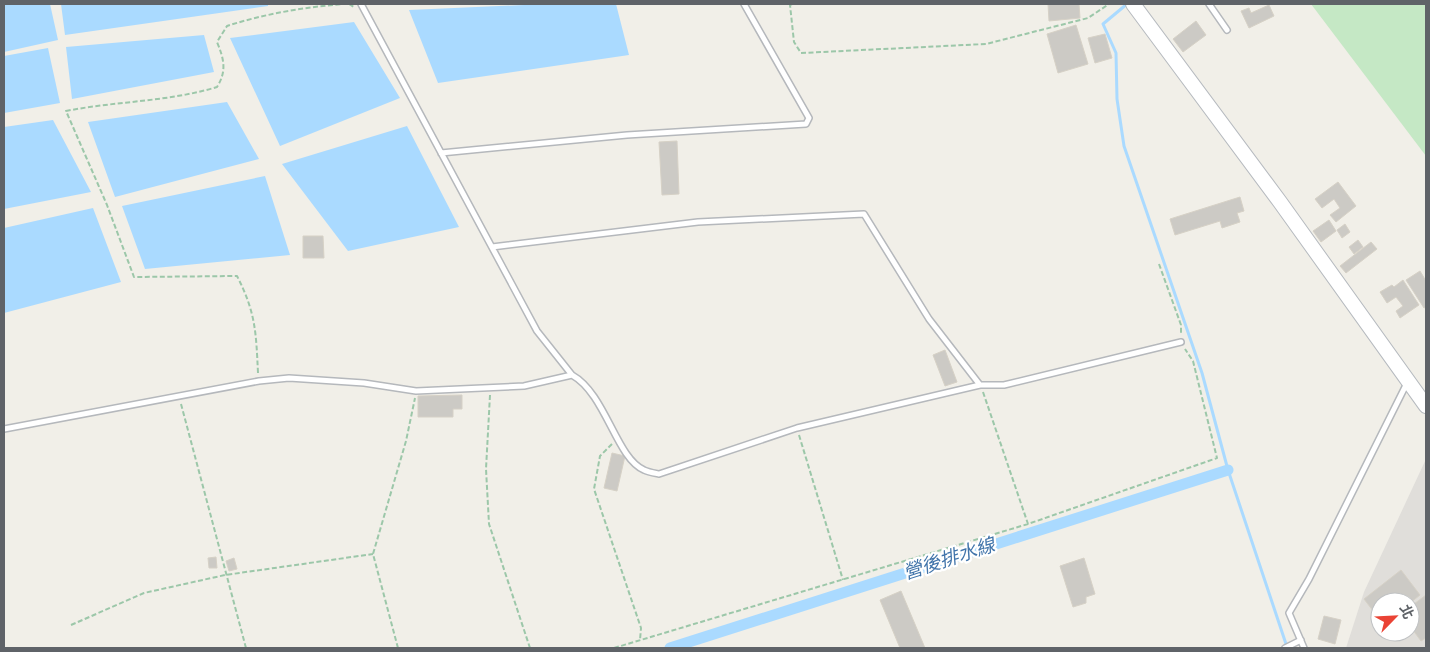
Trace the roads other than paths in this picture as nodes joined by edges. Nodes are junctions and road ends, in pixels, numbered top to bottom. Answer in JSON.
{"nodes":[{"id":1,"x":361,"y":4,"type":"edge"},
{"id":2,"x":744,"y":4,"type":"edge"},
{"id":3,"x":1209,"y":4,"type":"edge"},
{"id":4,"x":1138,"y":6,"type":"edge"},
{"id":5,"x":1227,"y":30,"type":"dead end"},
{"id":6,"x":441,"y":154,"type":"junction"},
{"id":7,"x":492,"y":247,"type":"junction"},
{"id":8,"x":1180,"y":342,"type":"road end"},
{"id":9,"x":572,"y":375,"type":"junction"},
{"id":10,"x":1408,"y":382,"type":"junction"},
{"id":11,"x":980,"y":385,"type":"junction"},
{"id":12,"x":1426,"y":406,"type":"edge"},
{"id":13,"x":4,"y":430,"type":"edge"},
{"id":14,"x":1301,"y":640,"type":"junction"},
{"id":15,"x":1285,"y":648,"type":"edge"},
{"id":16,"x":1304,"y":648,"type":"edge"}],
"edges":[{"from":1,"to":6,"type":"lane"},
{"from":2,"to":6,"type":"lane"},
{"from":3,"to":5,"type":"lane"},
{"from":4,"to":10,"type":"main road"},
{"from":6,"to":7,"type":"lane"},
{"from":7,"to":9,"type":"lane"},
{"from":7,"to":11,"type":"lane"},
{"from":8,"to":11,"type":"lane"},
{"from":9,"to":11,"type":"lane"},
{"from":9,"to":13,"type":"lane"},
{"from":10,"to":12,"type":"main road"},
{"from":10,"to":14,"type":"lane"},
{"from":14,"to":15,"type":"lane"},
{"from":14,"to":16,"type":"lane"}]}
